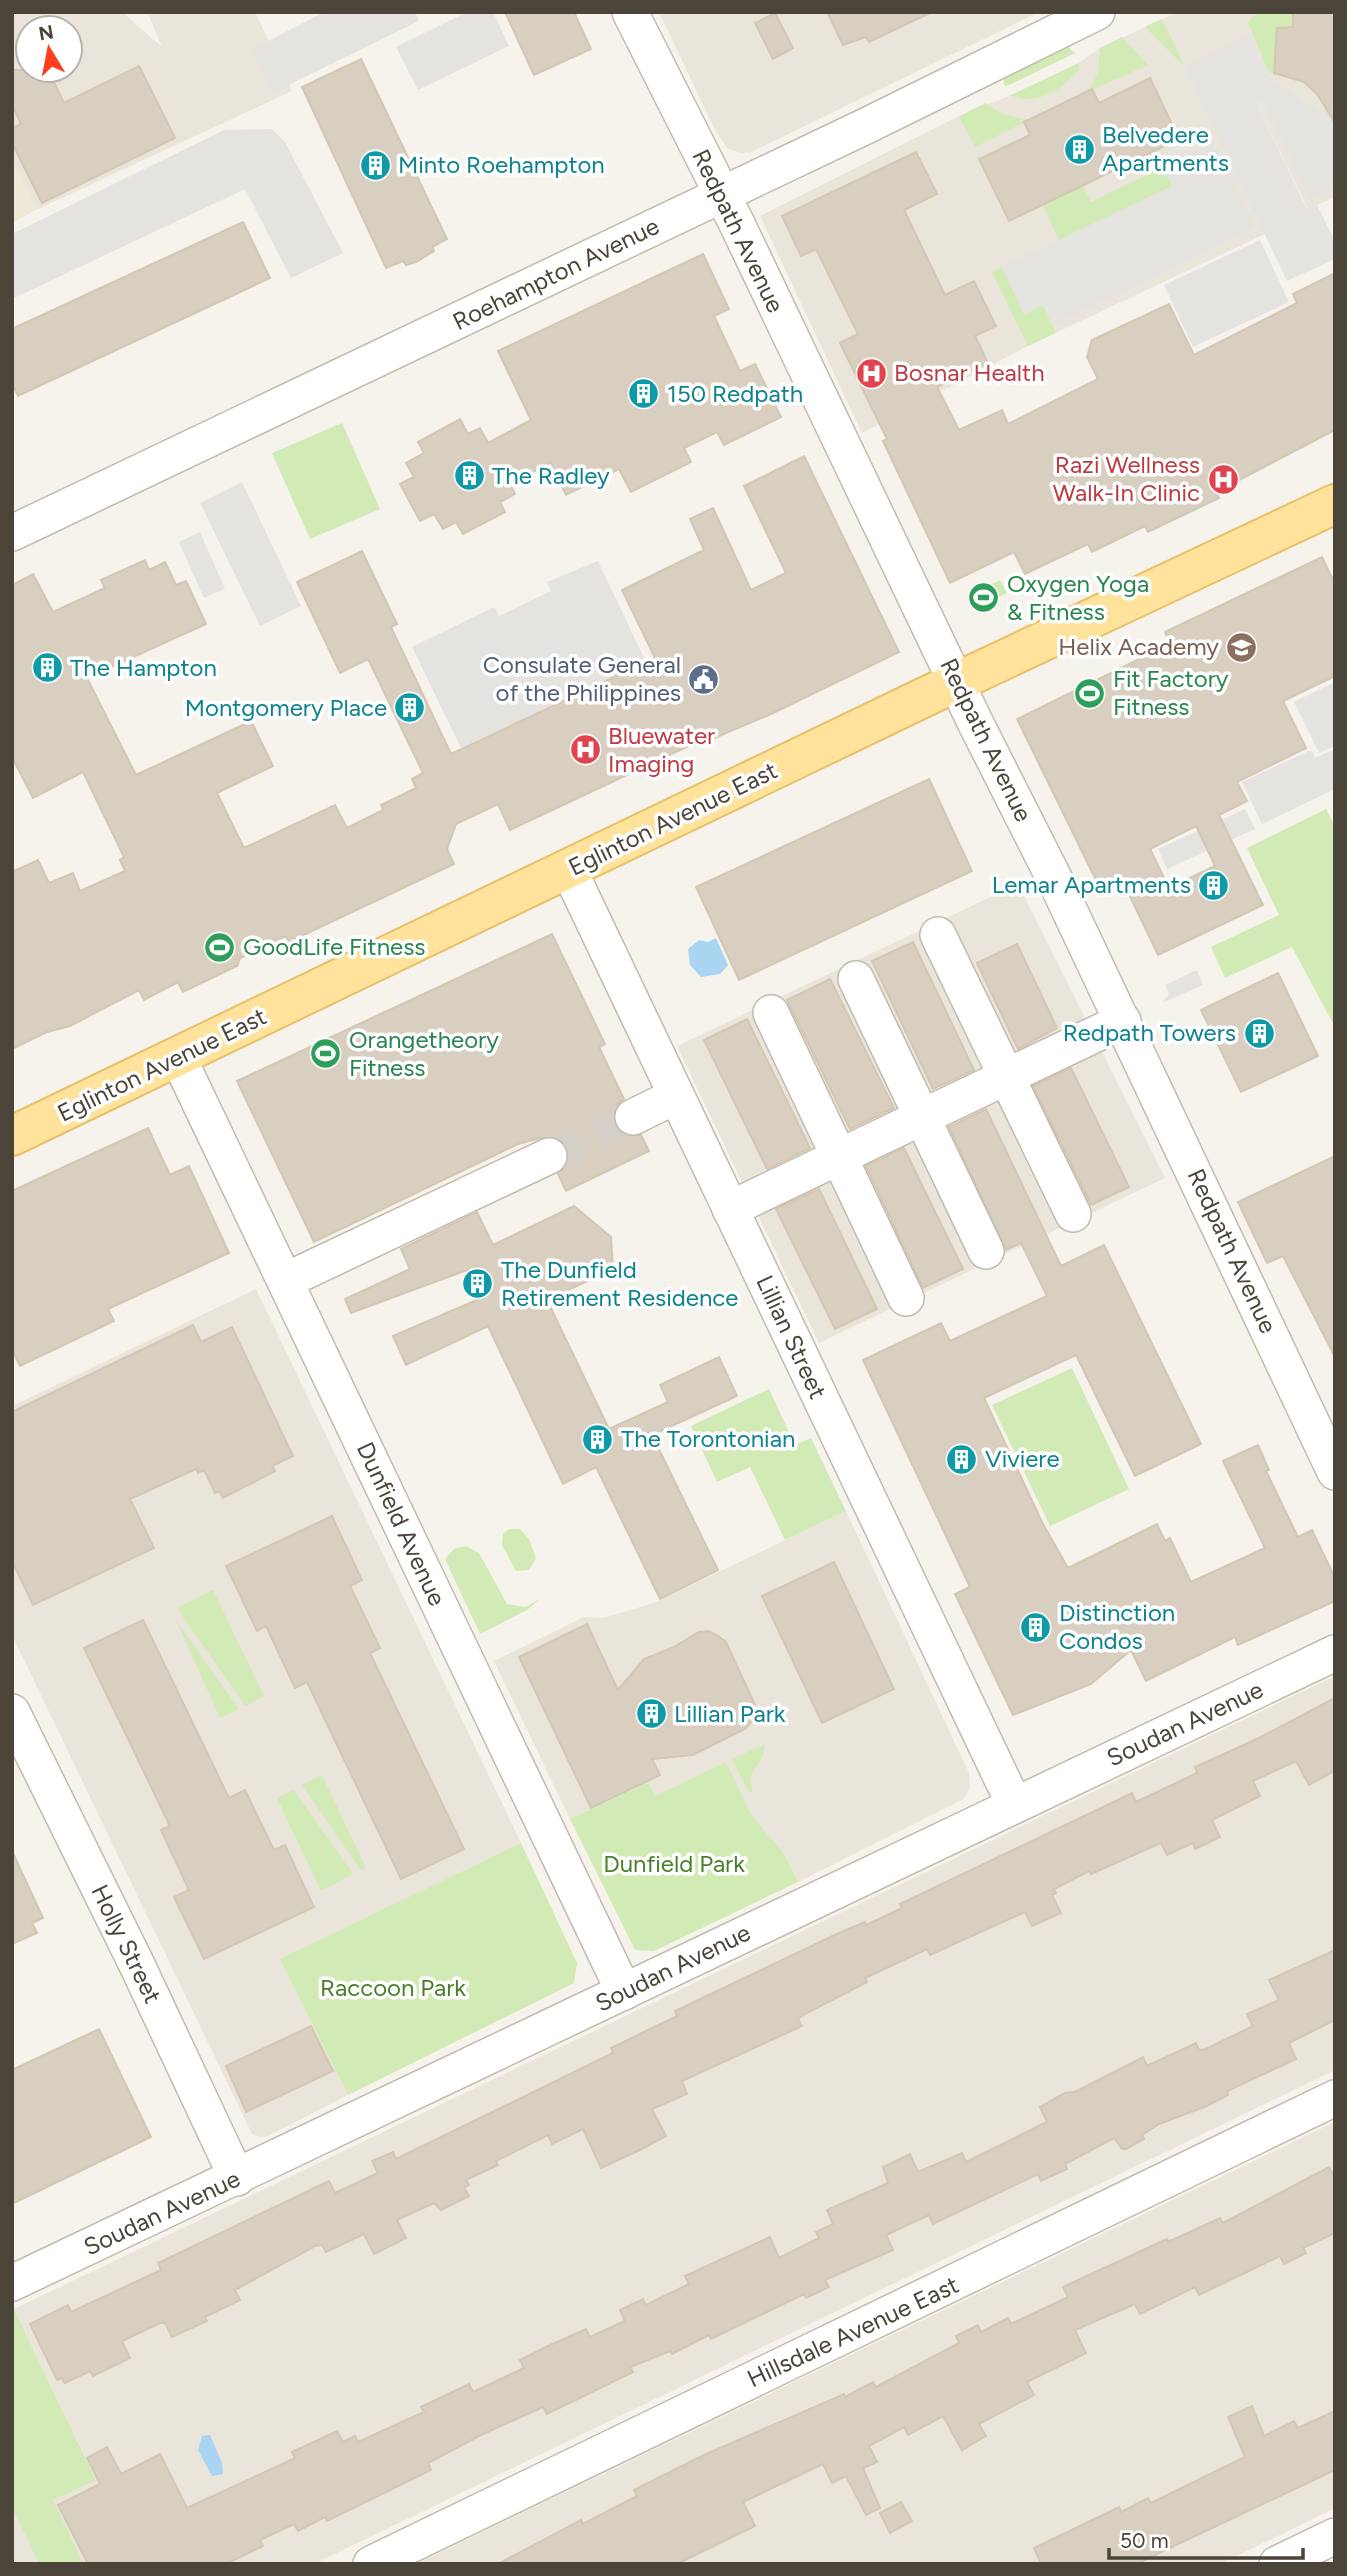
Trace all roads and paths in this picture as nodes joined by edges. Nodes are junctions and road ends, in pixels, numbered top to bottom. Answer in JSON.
{"nodes":[{"id":1,"x":630,"y":12,"type":"edge"},
{"id":2,"x":1097,"y":12,"type":"edge"},
{"id":3,"x":721,"y":194,"type":"junction"},
{"id":4,"x":1335,"y":504,"type":"edge"},
{"id":5,"x":12,"y":533,"type":"edge"},
{"id":6,"x":957,"y":682,"type":"junction"},
{"id":7,"x":569,"y":870,"type":"junction"},
{"id":8,"x":938,"y":934,"type":"dead end"},
{"id":9,"x":856,"y":979,"type":"dead end"},
{"id":10,"x":771,"y":1013,"type":"dead end"},
{"id":11,"x":1123,"y":1021,"type":"junction"},
{"id":12,"x":178,"y":1057,"type":"junction"},
{"id":13,"x":1006,"y":1077,"type":"junction"},
{"id":14,"x":676,"y":1096,"type":"junction"},
{"id":15,"x":633,"y":1117,"type":"tunnel mouth"},
{"id":16,"x":920,"y":1118,"type":"junction"},
{"id":17,"x":12,"y":1136,"type":"edge"},
{"id":18,"x":549,"y":1156,"type":"tunnel mouth"},
{"id":19,"x":839,"y":1157,"type":"junction"},
{"id":20,"x":730,"y":1209,"type":"junction"},
{"id":21,"x":1073,"y":1214,"type":"dead end"},
{"id":22,"x":986,"y":1251,"type":"dead end"},
{"id":23,"x":287,"y":1280,"type":"junction"},
{"id":24,"x":906,"y":1298,"type":"dead end"},
{"id":25,"x":1335,"y":1472,"type":"edge"},
{"id":26,"x":1335,"y":1653,"type":"edge"},
{"id":27,"x":12,"y":1713,"type":"edge"},
{"id":28,"x":1014,"y":1804,"type":"junction"},
{"id":29,"x":624,"y":1992,"type":"junction"},
{"id":30,"x":1335,"y":2098,"type":"edge"},
{"id":31,"x":237,"y":2178,"type":"junction"},
{"id":32,"x":12,"y":2283,"type":"edge"},
{"id":33,"x":1335,"y":2536,"type":"edge"},
{"id":34,"x":371,"y":2564,"type":"edge"},
{"id":35,"x":1278,"y":2564,"type":"edge"}],
"edges":[{"from":1,"to":3,"type":"street","name":"Redpath Avenue"},
{"from":2,"to":3,"type":"street","name":"Roehampton Avenue"},
{"from":3,"to":5,"type":"street","name":"Roehampton Avenue"},
{"from":3,"to":6,"type":"street","name":"Redpath Avenue"},
{"from":4,"to":6,"type":"main road","name":"Eglinton Avenue East"},
{"from":6,"to":7,"type":"main road","name":"Eglinton Avenue East"},
{"from":6,"to":11,"type":"street","name":"Redpath Avenue"},
{"from":7,"to":12,"type":"main road","name":"Eglinton Avenue East"},
{"from":7,"to":14,"type":"street","name":"Lillian Street"},
{"from":8,"to":13,"type":"street"},
{"from":9,"to":16,"type":"street"},
{"from":10,"to":19,"type":"street"},
{"from":11,"to":13,"type":"street"},
{"from":11,"to":25,"type":"street","name":"Redpath Avenue"},
{"from":12,"to":17,"type":"main road","name":"Eglinton Avenue East"},
{"from":12,"to":23,"type":"street","name":"Dunfield Avenue"},
{"from":13,"to":16,"type":"street"},
{"from":13,"to":21,"type":"street"},
{"from":14,"to":15,"type":"street"},
{"from":14,"to":20,"type":"street","name":"Lillian Street"},
{"from":16,"to":19,"type":"street"},
{"from":16,"to":22,"type":"street"},
{"from":18,"to":23,"type":"street"},
{"from":19,"to":20,"type":"street"},
{"from":19,"to":24,"type":"street"},
{"from":20,"to":28,"type":"street","name":"Lillian Street"},
{"from":23,"to":29,"type":"street","name":"Dunfield Avenue"},
{"from":26,"to":28,"type":"street","name":"Soudan Avenue"},
{"from":27,"to":31,"type":"street","name":"Holly Street"},
{"from":28,"to":29,"type":"street","name":"Soudan Avenue"},
{"from":29,"to":31,"type":"street","name":"Soudan Avenue"},
{"from":30,"to":34,"type":"street","name":"Hillsdale Avenue East"},
{"from":31,"to":32,"type":"street","name":"Soudan Avenue"},
{"from":33,"to":35,"type":"street"}]}
